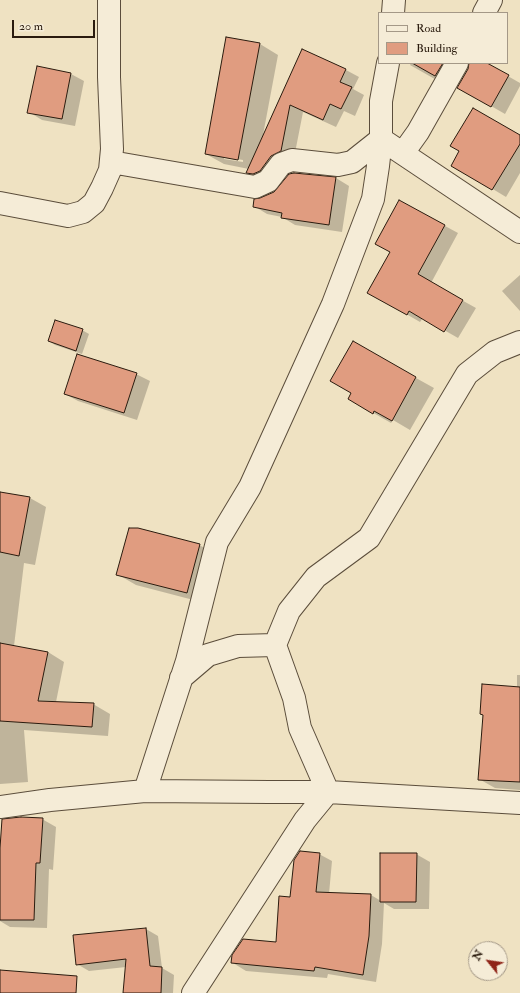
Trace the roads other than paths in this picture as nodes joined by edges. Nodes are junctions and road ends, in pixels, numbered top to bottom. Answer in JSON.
{"nodes":[{"id":1,"x":109,"y":0,"type":"edge"},
{"id":2,"x":394,"y":0,"type":"edge"},
{"id":3,"x":491,"y":0,"type":"edge"},
{"id":4,"x":393,"y":12,"type":"edge"},
{"id":5,"x":485,"y":12,"type":"edge"},
{"id":6,"x":388,"y":64,"type":"edge"},
{"id":7,"x":455,"y":64,"type":"edge"},
{"id":8,"x":381,"y":139,"type":"junction"},
{"id":9,"x":402,"y":153,"type":"junction"},
{"id":10,"x":110,"y":162,"type":"junction"},
{"id":11,"x":0,"y":204,"type":"edge"},
{"id":12,"x":520,"y":232,"type":"edge"},
{"id":13,"x":520,"y":342,"type":"edge"},
{"id":14,"x":275,"y":645,"type":"junction"},
{"id":15,"x":181,"y":678,"type":"junction"},
{"id":16,"x":145,"y":790,"type":"junction"},
{"id":17,"x":328,"y":792,"type":"junction"},
{"id":18,"x":520,"y":803,"type":"edge"},
{"id":19,"x":0,"y":807,"type":"edge"},
{"id":20,"x":193,"y":993,"type":"edge"}],
"edges":[{"from":1,"to":10,"type":"street"},
{"from":2,"to":4,"type":"street"},
{"from":3,"to":5,"type":"street"},
{"from":6,"to":8,"type":"street"},
{"from":7,"to":9,"type":"street"},
{"from":8,"to":9,"type":"street"},
{"from":8,"to":10,"type":"street"},
{"from":8,"to":15,"type":"street"},
{"from":9,"to":12,"type":"street"},
{"from":10,"to":11,"type":"street"},
{"from":13,"to":14,"type":"street"},
{"from":14,"to":15,"type":"street"},
{"from":14,"to":17,"type":"street"},
{"from":15,"to":16,"type":"street"},
{"from":16,"to":17,"type":"street"},
{"from":16,"to":19,"type":"street"},
{"from":17,"to":18,"type":"street"},
{"from":17,"to":20,"type":"street"}]}
